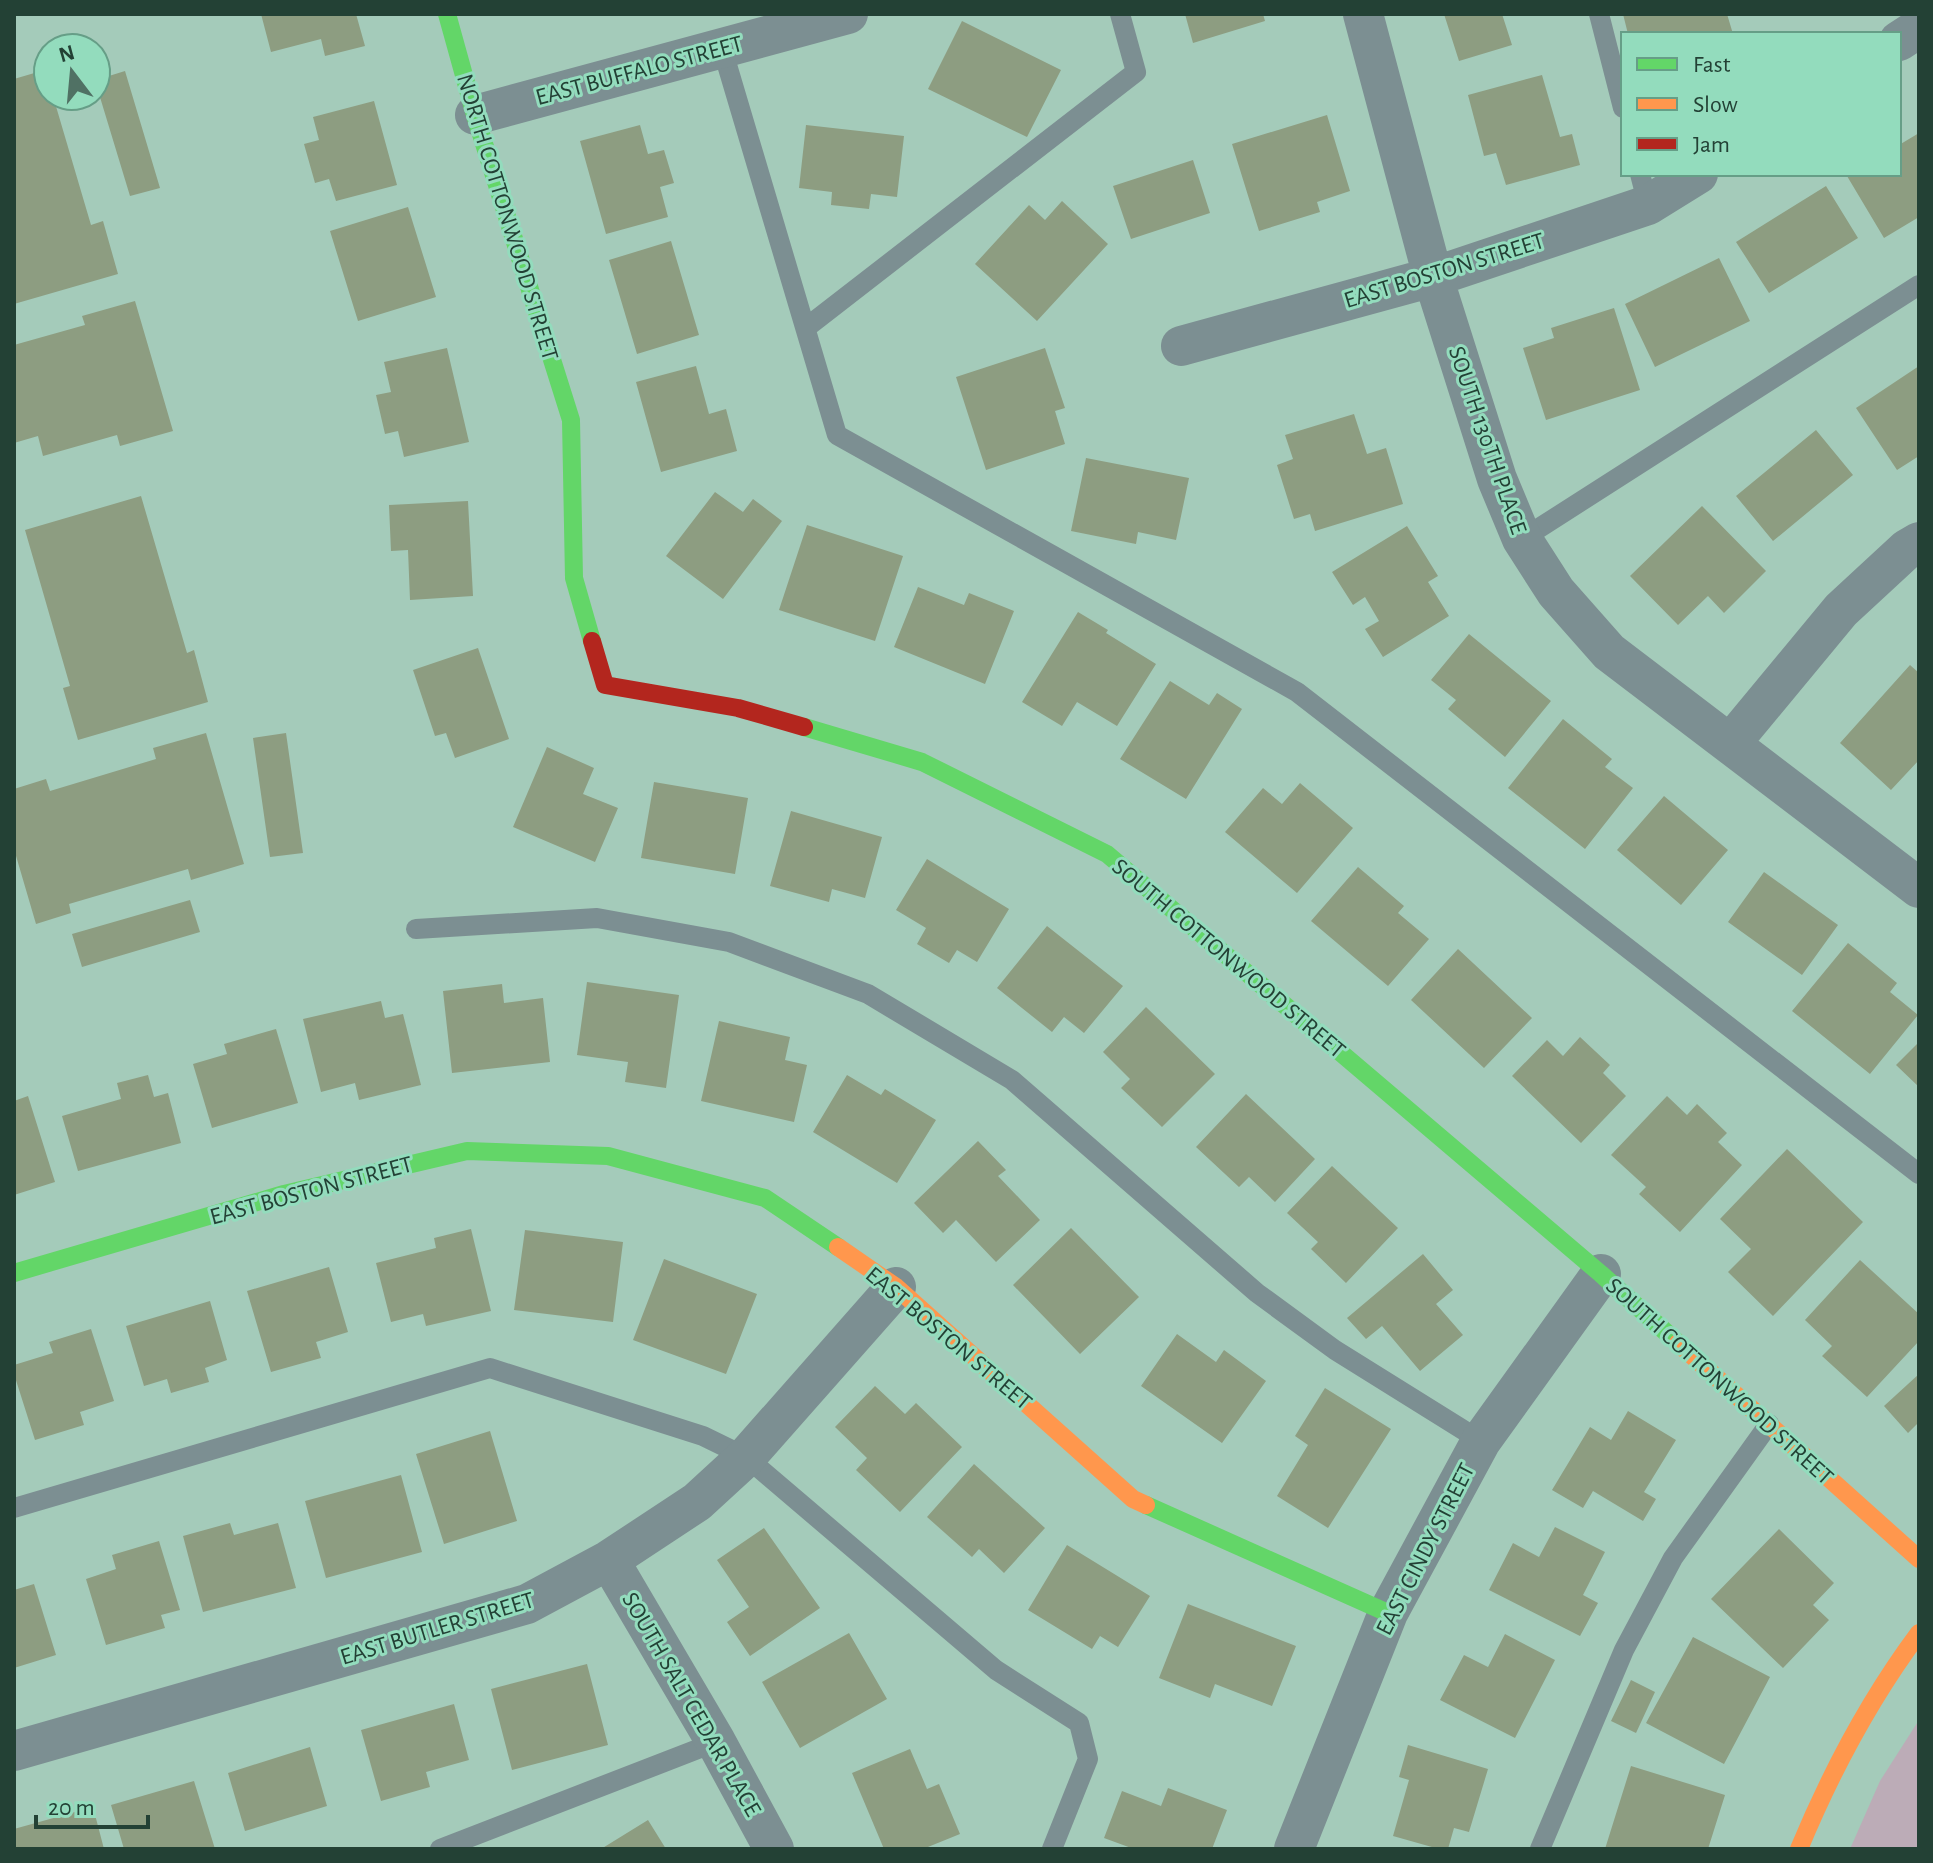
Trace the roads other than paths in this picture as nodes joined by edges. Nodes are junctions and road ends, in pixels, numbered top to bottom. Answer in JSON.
{"nodes":[{"id":1,"x":447,"y":14,"type":"edge"},
{"id":2,"x":848,"y":14,"type":"edge"},
{"id":3,"x":1120,"y":14,"type":"edge"},
{"id":4,"x":1363,"y":14,"type":"edge"},
{"id":5,"x":1599,"y":14,"type":"edge"},
{"id":6,"x":1919,"y":28,"type":"edge"},
{"id":7,"x":1901,"y":40,"type":"edge"},
{"id":8,"x":722,"y":48,"type":"junction"},
{"id":9,"x":1621,"y":100,"type":"edge"},
{"id":10,"x":475,"y":115,"type":"junction"},
{"id":11,"x":1691,"y":176,"type":"edge"},
{"id":12,"x":1644,"y":190,"type":"edge"},
{"id":13,"x":1433,"y":277,"type":"junction"},
{"id":14,"x":1919,"y":285,"type":"edge"},
{"id":15,"x":807,"y":327,"type":"junction"},
{"id":16,"x":1181,"y":346,"type":"dead end"},
{"id":17,"x":571,"y":420,"type":"joint"},
{"id":18,"x":1522,"y":539,"type":"junction"},
{"id":19,"x":1919,"y":542,"type":"edge"},
{"id":20,"x":1730,"y":744,"type":"junction"},
{"id":21,"x":1916,"y":881,"type":"edge"},
{"id":22,"x":416,"y":929,"type":"dead end"},
{"id":23,"x":1919,"y":1174,"type":"edge"},
{"id":24,"x":14,"y":1273,"type":"edge"},
{"id":25,"x":1601,"y":1274,"type":"junction"},
{"id":26,"x":896,"y":1287,"type":"junction"},
{"id":27,"x":1769,"y":1424,"type":"junction"},
{"id":28,"x":1481,"y":1441,"type":"junction"},
{"id":29,"x":746,"y":1457,"type":"junction"},
{"id":30,"x":14,"y":1508,"type":"edge"},
{"id":31,"x":1919,"y":1559,"type":"edge"},
{"id":32,"x":609,"y":1560,"type":"junction"},
{"id":33,"x":1388,"y":1613,"type":"junction"},
{"id":34,"x":1919,"y":1633,"type":"edge"},
{"id":35,"x":716,"y":1742,"type":"junction"},
{"id":36,"x":14,"y":1751,"type":"edge"},
{"id":37,"x":440,"y":1849,"type":"edge"},
{"id":38,"x":774,"y":1849,"type":"edge"},
{"id":39,"x":1052,"y":1849,"type":"edge"},
{"id":40,"x":1294,"y":1849,"type":"edge"},
{"id":41,"x":1540,"y":1849,"type":"edge"},
{"id":42,"x":1799,"y":1849,"type":"edge"}],
"edges":[{"from":1,"to":10,"type":"street","name":"NORTH COTTONWOOD STREET"},
{"from":2,"to":8,"type":"street","name":"EAST BUFFALO STREET"},
{"from":3,"to":15,"type":"lane"},
{"from":4,"to":13,"type":"street","name":"SOUTH 130TH PLACE"},
{"from":5,"to":9,"type":"lane"},
{"from":6,"to":7,"type":"street"},
{"from":8,"to":10,"type":"street","name":"EAST BUFFALO STREET"},
{"from":8,"to":15,"type":"lane"},
{"from":10,"to":17,"type":"street","name":"NORTH COTTONWOOD STREET"},
{"from":11,"to":12,"type":"street","name":"EAST BOSTON STREET"},
{"from":12,"to":13,"type":"street","name":"EAST BOSTON STREET"},
{"from":13,"to":16,"type":"street","name":"EAST BOSTON STREET"},
{"from":13,"to":18,"type":"street","name":"SOUTH 130TH PLACE"},
{"from":14,"to":18,"type":"lane"},
{"from":15,"to":23,"type":"lane"},
{"from":17,"to":25,"type":"street","name":"SOUTH COTTONWOOD STREET"},
{"from":18,"to":20,"type":"street","name":"SOUTH 130TH PLACE"},
{"from":19,"to":20,"type":"street"},
{"from":20,"to":21,"type":"street","name":"SOUTH 130TH PLACE"},
{"from":22,"to":28,"type":"lane"},
{"from":24,"to":26,"type":"street","name":"EAST BOSTON STREET"},
{"from":25,"to":27,"type":"street","name":"SOUTH COTTONWOOD STREET"},
{"from":25,"to":28,"type":"street","name":"EAST CINDY STREET"},
{"from":26,"to":29,"type":"street","name":"EAST BUTLER STREET"},
{"from":26,"to":33,"type":"street","name":"EAST BOSTON STREET"},
{"from":27,"to":31,"type":"street","name":"SOUTH COTTONWOOD STREET"},
{"from":27,"to":41,"type":"lane"},
{"from":28,"to":33,"type":"street","name":"EAST CINDY STREET"},
{"from":29,"to":30,"type":"lane"},
{"from":29,"to":32,"type":"street","name":"EAST BUTLER STREET"},
{"from":29,"to":39,"type":"lane"},
{"from":32,"to":35,"type":"street","name":"SOUTH SALT CEDAR PLACE"},
{"from":32,"to":36,"type":"street","name":"EAST BUTLER STREET"},
{"from":33,"to":40,"type":"street","name":"EAST CINDY STREET"},
{"from":34,"to":42,"type":"street"},
{"from":35,"to":37,"type":"lane"},
{"from":35,"to":38,"type":"street","name":"SOUTH SALT CEDAR PLACE"}]}
